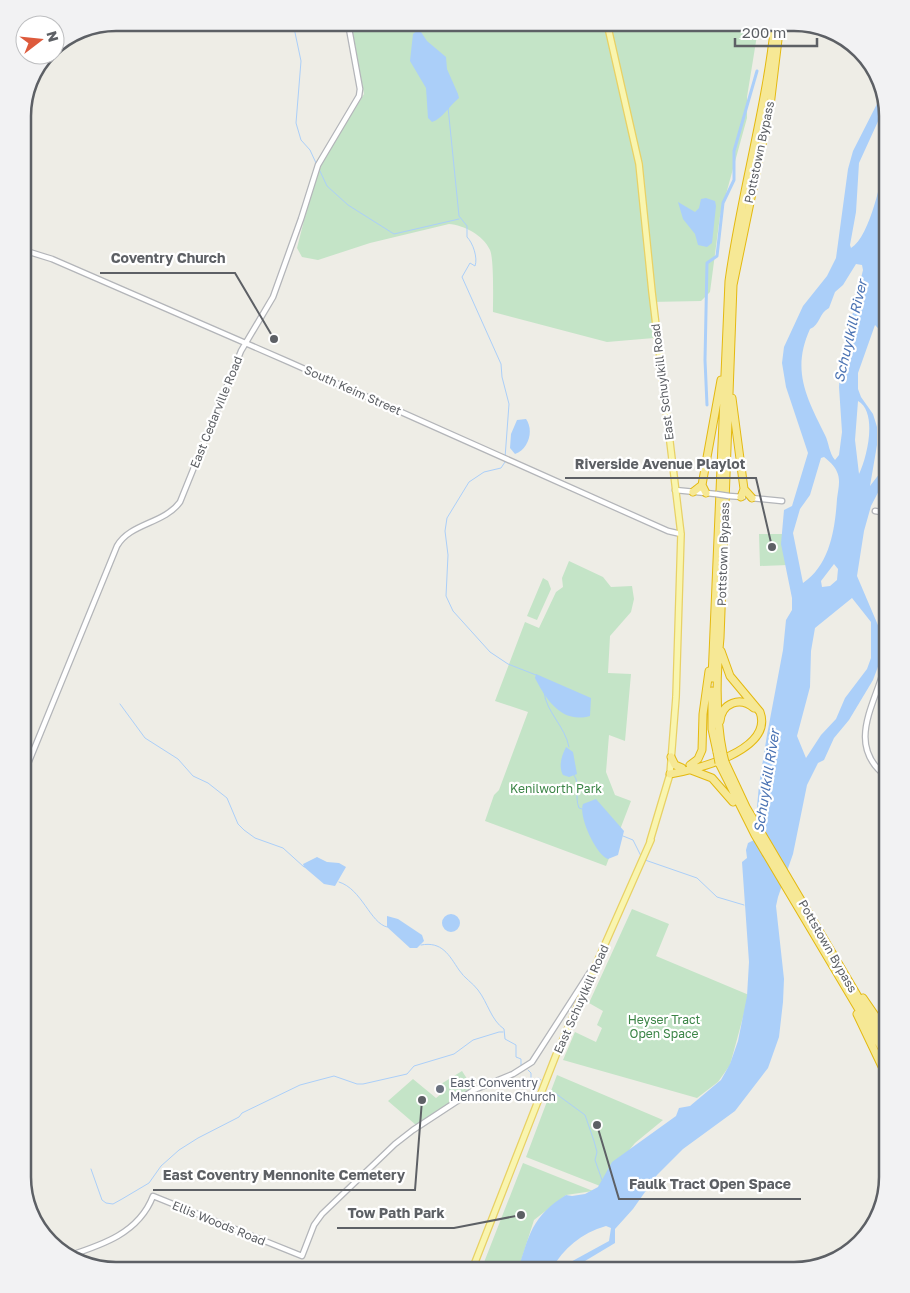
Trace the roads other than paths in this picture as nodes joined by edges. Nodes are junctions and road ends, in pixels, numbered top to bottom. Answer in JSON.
{"nodes":[{"id":1,"x":349,"y":31,"type":"edge"},
{"id":2,"x":609,"y":31,"type":"edge"},
{"id":3,"x":774,"y":31,"type":"edge"},
{"id":4,"x":779,"y":31,"type":"edge"},
{"id":5,"x":31,"y":252,"type":"edge"},
{"id":6,"x":732,"y":330,"type":"junction"},
{"id":7,"x":245,"y":343,"type":"junction"},
{"id":8,"x":725,"y":355,"type":"junction"},
{"id":9,"x":702,"y":485,"type":"junction"},
{"id":10,"x":675,"y":490,"type":"junction"},
{"id":11,"x":693,"y":492,"type":"junction"},
{"id":12,"x":706,"y":493,"type":"junction"},
{"id":13,"x":742,"y":493,"type":"junction"},
{"id":14,"x":752,"y":498,"type":"joint"},
{"id":15,"x":782,"y":501,"type":"dead end"},
{"id":16,"x":876,"y":512,"type":"dead end"},
{"id":17,"x":879,"y":512,"type":"edge"},
{"id":18,"x":681,"y":534,"type":"junction"},
{"id":19,"x":720,"y":638,"type":"junction"},
{"id":20,"x":712,"y":648,"type":"junction"},
{"id":21,"x":879,"y":683,"type":"edge"},
{"id":22,"x":720,"y":753,"type":"junction"},
{"id":23,"x":31,"y":756,"type":"edge"},
{"id":24,"x":671,"y":757,"type":"junction"},
{"id":25,"x":687,"y":767,"type":"junction"},
{"id":26,"x":879,"y":769,"type":"edge"},
{"id":27,"x":670,"y":774,"type":"junction"},
{"id":28,"x":744,"y":813,"type":"junction"},
{"id":29,"x":828,"y":952,"type":"junction"},
{"id":30,"x":595,"y":965,"type":"junction"},
{"id":31,"x":840,"y":977,"type":"junction"},
{"id":32,"x":879,"y":1021,"type":"edge"},
{"id":33,"x":879,"y":1032,"type":"edge"},
{"id":34,"x":879,"y":1041,"type":"edge"},
{"id":35,"x":879,"y":1058,"type":"edge"},
{"id":36,"x":78,"y":1252,"type":"edge"},
{"id":37,"x":475,"y":1262,"type":"edge"}],
"edges":[{"from":1,"to":7,"type":"street","name":"East Cedarville Road"},
{"from":2,"to":10,"type":"main road","name":"East Schuylkill Road"},
{"from":3,"to":8,"type":"highway","name":"Pottstown Bypass"},
{"from":4,"to":6,"type":"highway","name":"Pottstown Bypass"},
{"from":5,"to":7,"type":"street","name":"South Keim Street"},
{"from":6,"to":13,"type":"highway"},
{"from":6,"to":19,"type":"highway","name":"Pottstown Bypass"},
{"from":7,"to":18,"type":"street","name":"South Keim Street"},
{"from":7,"to":23,"type":"street","name":"East Cedarville Road"},
{"from":8,"to":9,"type":"highway"},
{"from":8,"to":20,"type":"highway","name":"Pottstown Bypass"},
{"from":9,"to":11,"type":"highway"},
{"from":9,"to":12,"type":"highway"},
{"from":10,"to":11,"type":"street"},
{"from":10,"to":18,"type":"main road","name":"East Schuylkill Road"},
{"from":11,"to":12,"type":"street"},
{"from":12,"to":13,"type":"street","bridge":true},
{"from":13,"to":14,"type":"highway"},
{"from":14,"to":15,"type":"street"},
{"from":16,"to":17,"type":"street"},
{"from":18,"to":24,"type":"main road","name":"East Schuylkill Road"},
{"from":19,"to":22,"type":"highway","name":"Pottstown Bypass"},
{"from":19,"to":25,"type":"highway"},
{"from":20,"to":22,"type":"highway","name":"Pottstown Bypass"},
{"from":20,"to":25,"type":"highway"},
{"from":21,"to":26,"type":"street"},
{"from":22,"to":25,"type":"highway"},
{"from":22,"to":28,"type":"highway","name":"Pottstown Bypass","bridge":true},
{"from":24,"to":25,"type":"highway"},
{"from":24,"to":27,"type":"main road","name":"East Schuylkill Road"},
{"from":25,"to":27,"type":"highway"},
{"from":25,"to":28,"type":"highway"},
{"from":27,"to":30,"type":"main road","name":"East Schuylkill Road"},
{"from":28,"to":29,"type":"highway","name":"Pottstown Bypass"},
{"from":28,"to":29,"type":"highway","name":"Pottstown Bypass"},
{"from":29,"to":31,"type":"highway","name":"Pottstown Bypass"},
{"from":29,"to":32,"type":"highway"},
{"from":29,"to":33,"type":"highway","name":"Pottstown Bypass"},
{"from":30,"to":36,"type":"street","name":"Ellis Woods Road"},
{"from":30,"to":37,"type":"main road","name":"East Schuylkill Road"},
{"from":31,"to":34,"type":"highway","name":"Pottstown Bypass"},
{"from":31,"to":35,"type":"highway"}]}
